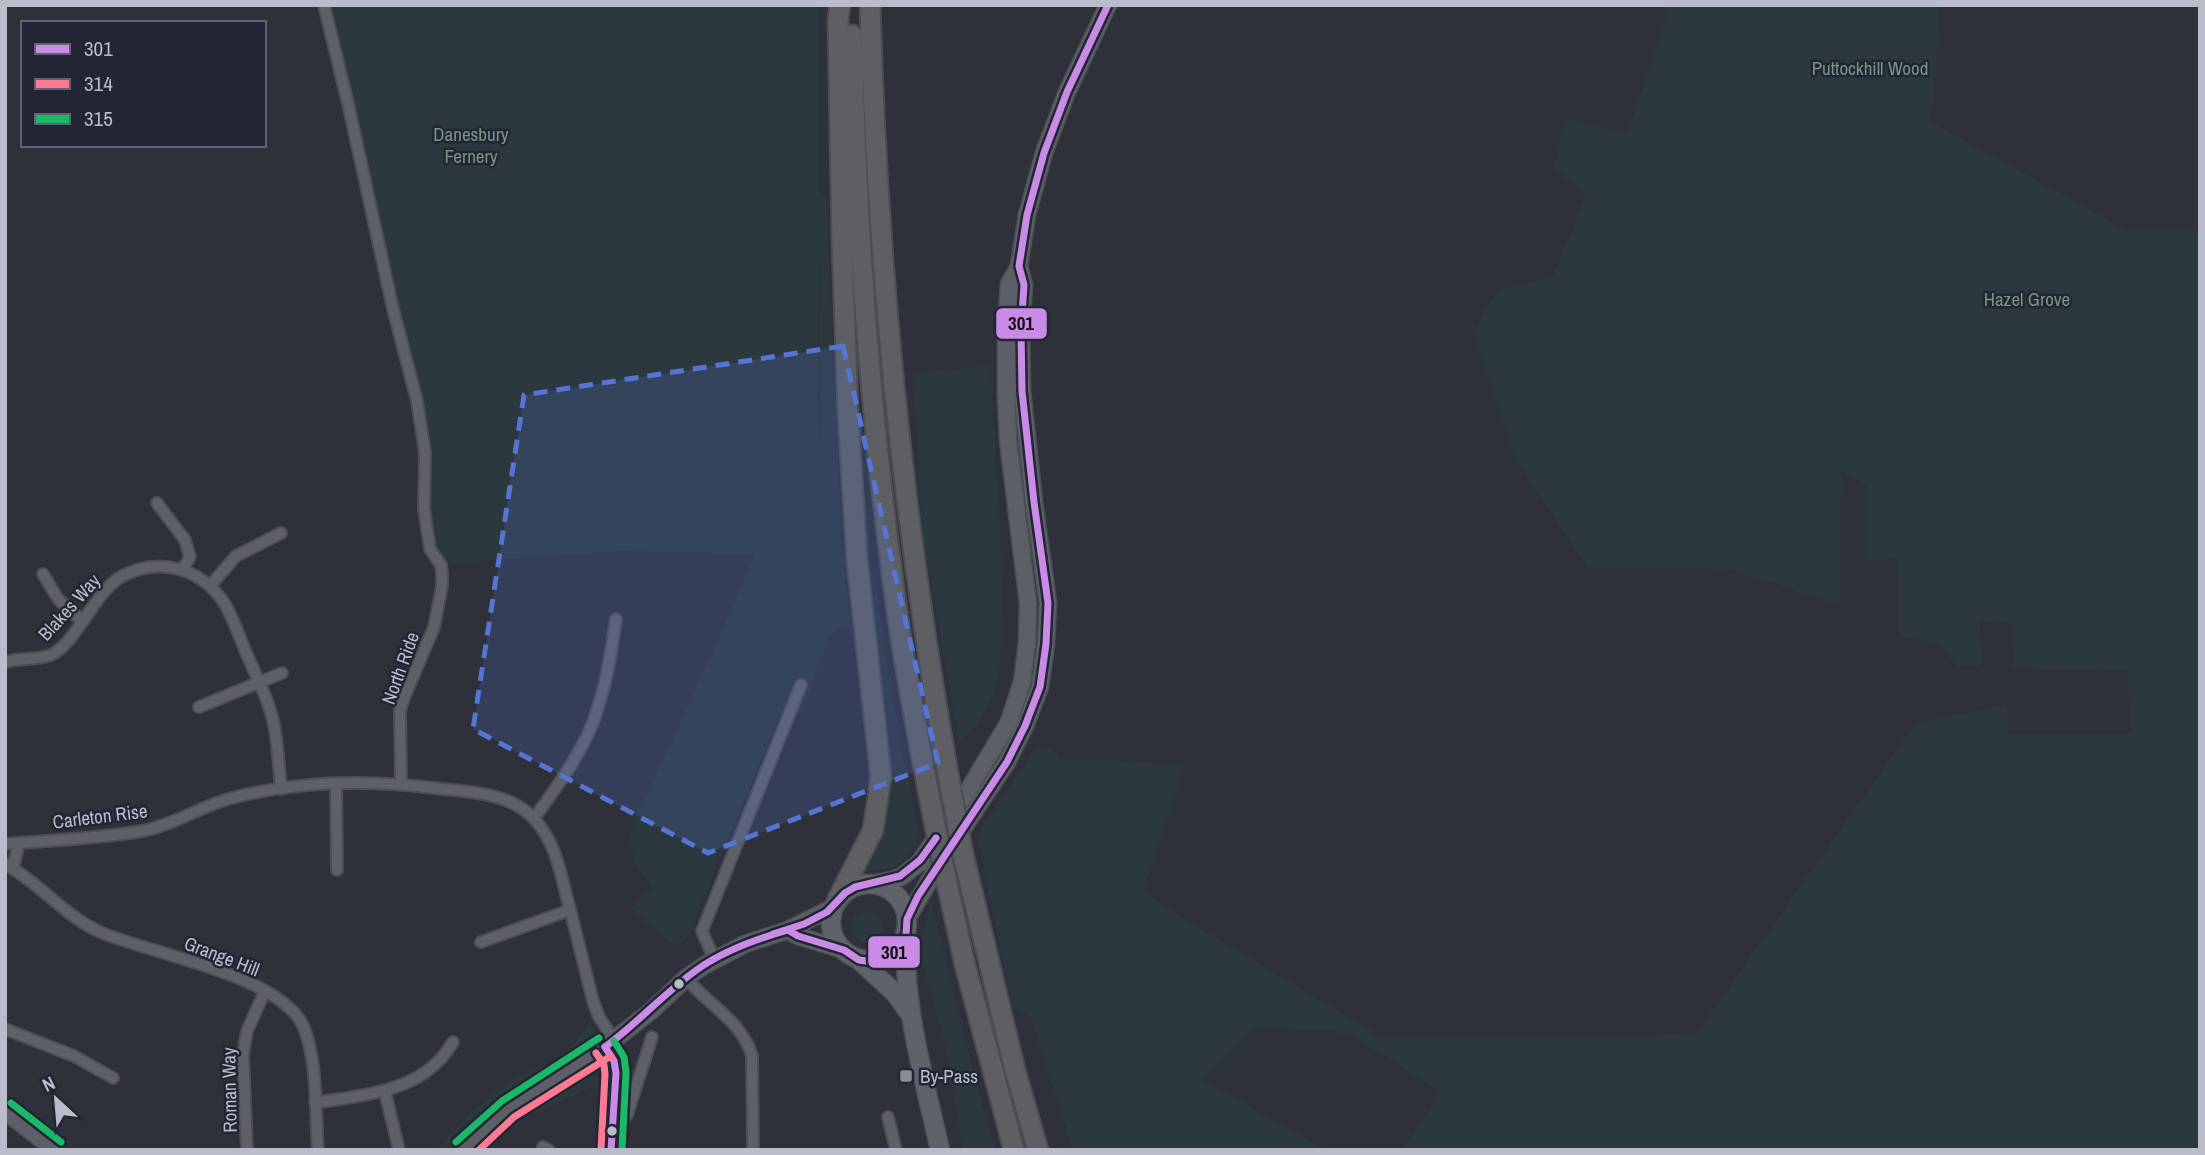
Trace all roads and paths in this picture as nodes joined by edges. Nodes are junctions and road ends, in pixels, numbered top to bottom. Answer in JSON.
{"nodes":[{"id":1,"x":324,"y":5,"type":"edge"},
{"id":2,"x":840,"y":5,"type":"edge"},
{"id":3,"x":851,"y":5,"type":"edge"},
{"id":4,"x":870,"y":5,"type":"edge"},
{"id":5,"x":1108,"y":5,"type":"edge"},
{"id":6,"x":1019,"y":266,"type":"junction"},
{"id":7,"x":157,"y":503,"type":"dead end"},
{"id":8,"x":282,"y":533,"type":"dead end"},
{"id":9,"x":183,"y":569,"type":"junction"},
{"id":10,"x":43,"y":574,"type":"dead end"},
{"id":11,"x":209,"y":586,"type":"junction"},
{"id":12,"x":616,"y":619,"type":"dead end"},
{"id":13,"x":82,"y":621,"type":"junction"},
{"id":14,"x":5,"y":662,"type":"edge"},
{"id":15,"x":282,"y":673,"type":"dead end"},
{"id":16,"x":259,"y":682,"type":"junction"},
{"id":17,"x":801,"y":685,"type":"dead end"},
{"id":18,"x":199,"y":707,"type":"dead end"},
{"id":19,"x":336,"y":784,"type":"junction"},
{"id":20,"x":401,"y":784,"type":"junction"},
{"id":21,"x":281,"y":789,"type":"junction"},
{"id":22,"x":534,"y":818,"type":"junction"},
{"id":23,"x":19,"y":843,"type":"junction"},
{"id":24,"x":5,"y":844,"type":"edge"},
{"id":25,"x":9,"y":866,"type":"edge"},
{"id":26,"x":337,"y":870,"type":"dead end"},
{"id":27,"x":870,"y":884,"type":"junction"},
{"id":28,"x":836,"y":904,"type":"junction"},
{"id":29,"x":570,"y":910,"type":"junction"},
{"id":30,"x":906,"y":926,"type":"junction"},
{"id":31,"x":788,"y":930,"type":"junction"},
{"id":32,"x":481,"y":942,"type":"dead end"},
{"id":33,"x":852,"y":955,"type":"junction"},
{"id":34,"x":714,"y":959,"type":"junction"},
{"id":35,"x":686,"y":978,"type":"junction"},
{"id":36,"x":265,"y":991,"type":"junction"},
{"id":37,"x":911,"y":1017,"type":"junction"},
{"id":38,"x":5,"y":1029,"type":"edge"},
{"id":39,"x":652,"y":1037,"type":"dead end"},
{"id":40,"x":453,"y":1042,"type":"dead end"},
{"id":41,"x":609,"y":1043,"type":"junction"},
{"id":42,"x":113,"y":1078,"type":"dead end"},
{"id":43,"x":384,"y":1092,"type":"junction"},
{"id":44,"x":615,"y":1095,"type":"junction"},
{"id":45,"x":633,"y":1098,"type":"junction"},
{"id":46,"x":315,"y":1102,"type":"junction"},
{"id":47,"x":5,"y":1111,"type":"edge"},
{"id":48,"x":627,"y":1115,"type":"dead end"},
{"id":49,"x":888,"y":1117,"type":"dead end"},
{"id":50,"x":55,"y":1150,"type":"edge"},
{"id":51,"x":247,"y":1150,"type":"edge"},
{"id":52,"x":318,"y":1150,"type":"edge"},
{"id":53,"x":399,"y":1150,"type":"edge"},
{"id":54,"x":463,"y":1150,"type":"edge"},
{"id":55,"x":611,"y":1150,"type":"edge"},
{"id":56,"x":753,"y":1150,"type":"edge"},
{"id":57,"x":896,"y":1150,"type":"edge"},
{"id":58,"x":940,"y":1150,"type":"edge"},
{"id":59,"x":1014,"y":1150,"type":"edge"},
{"id":60,"x":1038,"y":1150,"type":"edge"}],
"edges":[{"from":1,"to":20,"type":"street","name":"North Ride"},
{"from":2,"to":28,"type":"highway"},
{"from":3,"to":59,"type":"highway","bridge":true},
{"from":4,"to":60,"type":"highway","bridge":true},
{"from":5,"to":6,"type":"main road"},
{"from":6,"to":27,"type":"main road"},
{"from":6,"to":30,"type":"main road"},
{"from":7,"to":9,"type":"street"},
{"from":8,"to":11,"type":"street"},
{"from":9,"to":11,"type":"street"},
{"from":9,"to":13,"type":"street","name":"Blakes Way"},
{"from":10,"to":13,"type":"street"},
{"from":11,"to":16,"type":"street"},
{"from":12,"to":22,"type":"street"},
{"from":13,"to":14,"type":"street","name":"Blakes Way"},
{"from":15,"to":16,"type":"street"},
{"from":16,"to":18,"type":"street"},
{"from":16,"to":21,"type":"street"},
{"from":17,"to":34,"type":"street"},
{"from":19,"to":20,"type":"street","name":"Carleton Rise"},
{"from":19,"to":21,"type":"street","name":"Carleton Rise"},
{"from":19,"to":26,"type":"street"},
{"from":20,"to":22,"type":"street","name":"Carleton Rise"},
{"from":21,"to":23,"type":"street","name":"Carleton Rise"},
{"from":22,"to":29,"type":"street","name":"Carleton Rise"},
{"from":23,"to":24,"type":"street","name":"Carleton Rise"},
{"from":23,"to":25,"type":"street","name":"Grange Hill"},
{"from":25,"to":36,"type":"street","name":"Grange Hill"},
{"from":27,"to":28,"type":"main road"},
{"from":27,"to":30,"type":"main road"},
{"from":28,"to":31,"type":"main road"},
{"from":28,"to":33,"type":"main road"},
{"from":29,"to":32,"type":"street"},
{"from":29,"to":41,"type":"street","name":"Carleton Rise"},
{"from":30,"to":33,"type":"main road"},
{"from":30,"to":37,"type":"main road"},
{"from":31,"to":33,"type":"main road"},
{"from":31,"to":34,"type":"main road"},
{"from":33,"to":37,"type":"main road"},
{"from":34,"to":35,"type":"main road"},
{"from":35,"to":41,"type":"main road"},
{"from":35,"to":56,"type":"street"},
{"from":36,"to":46,"type":"street","name":"Grange Hill"},
{"from":36,"to":51,"type":"street","name":"Roman Way"},
{"from":37,"to":58,"type":"main road"},
{"from":38,"to":42,"type":"street"},
{"from":39,"to":45,"type":"street"},
{"from":40,"to":43,"type":"street"},
{"from":41,"to":44,"type":"main road"},
{"from":41,"to":54,"type":"main road"},
{"from":43,"to":46,"type":"street"},
{"from":43,"to":53,"type":"street"},
{"from":44,"to":45,"type":"street"},
{"from":44,"to":55,"type":"main road"},
{"from":45,"to":48,"type":"street"},
{"from":46,"to":52,"type":"street","name":"Grange Hill"},
{"from":47,"to":50,"type":"main road"},
{"from":49,"to":57,"type":"street"}]}
